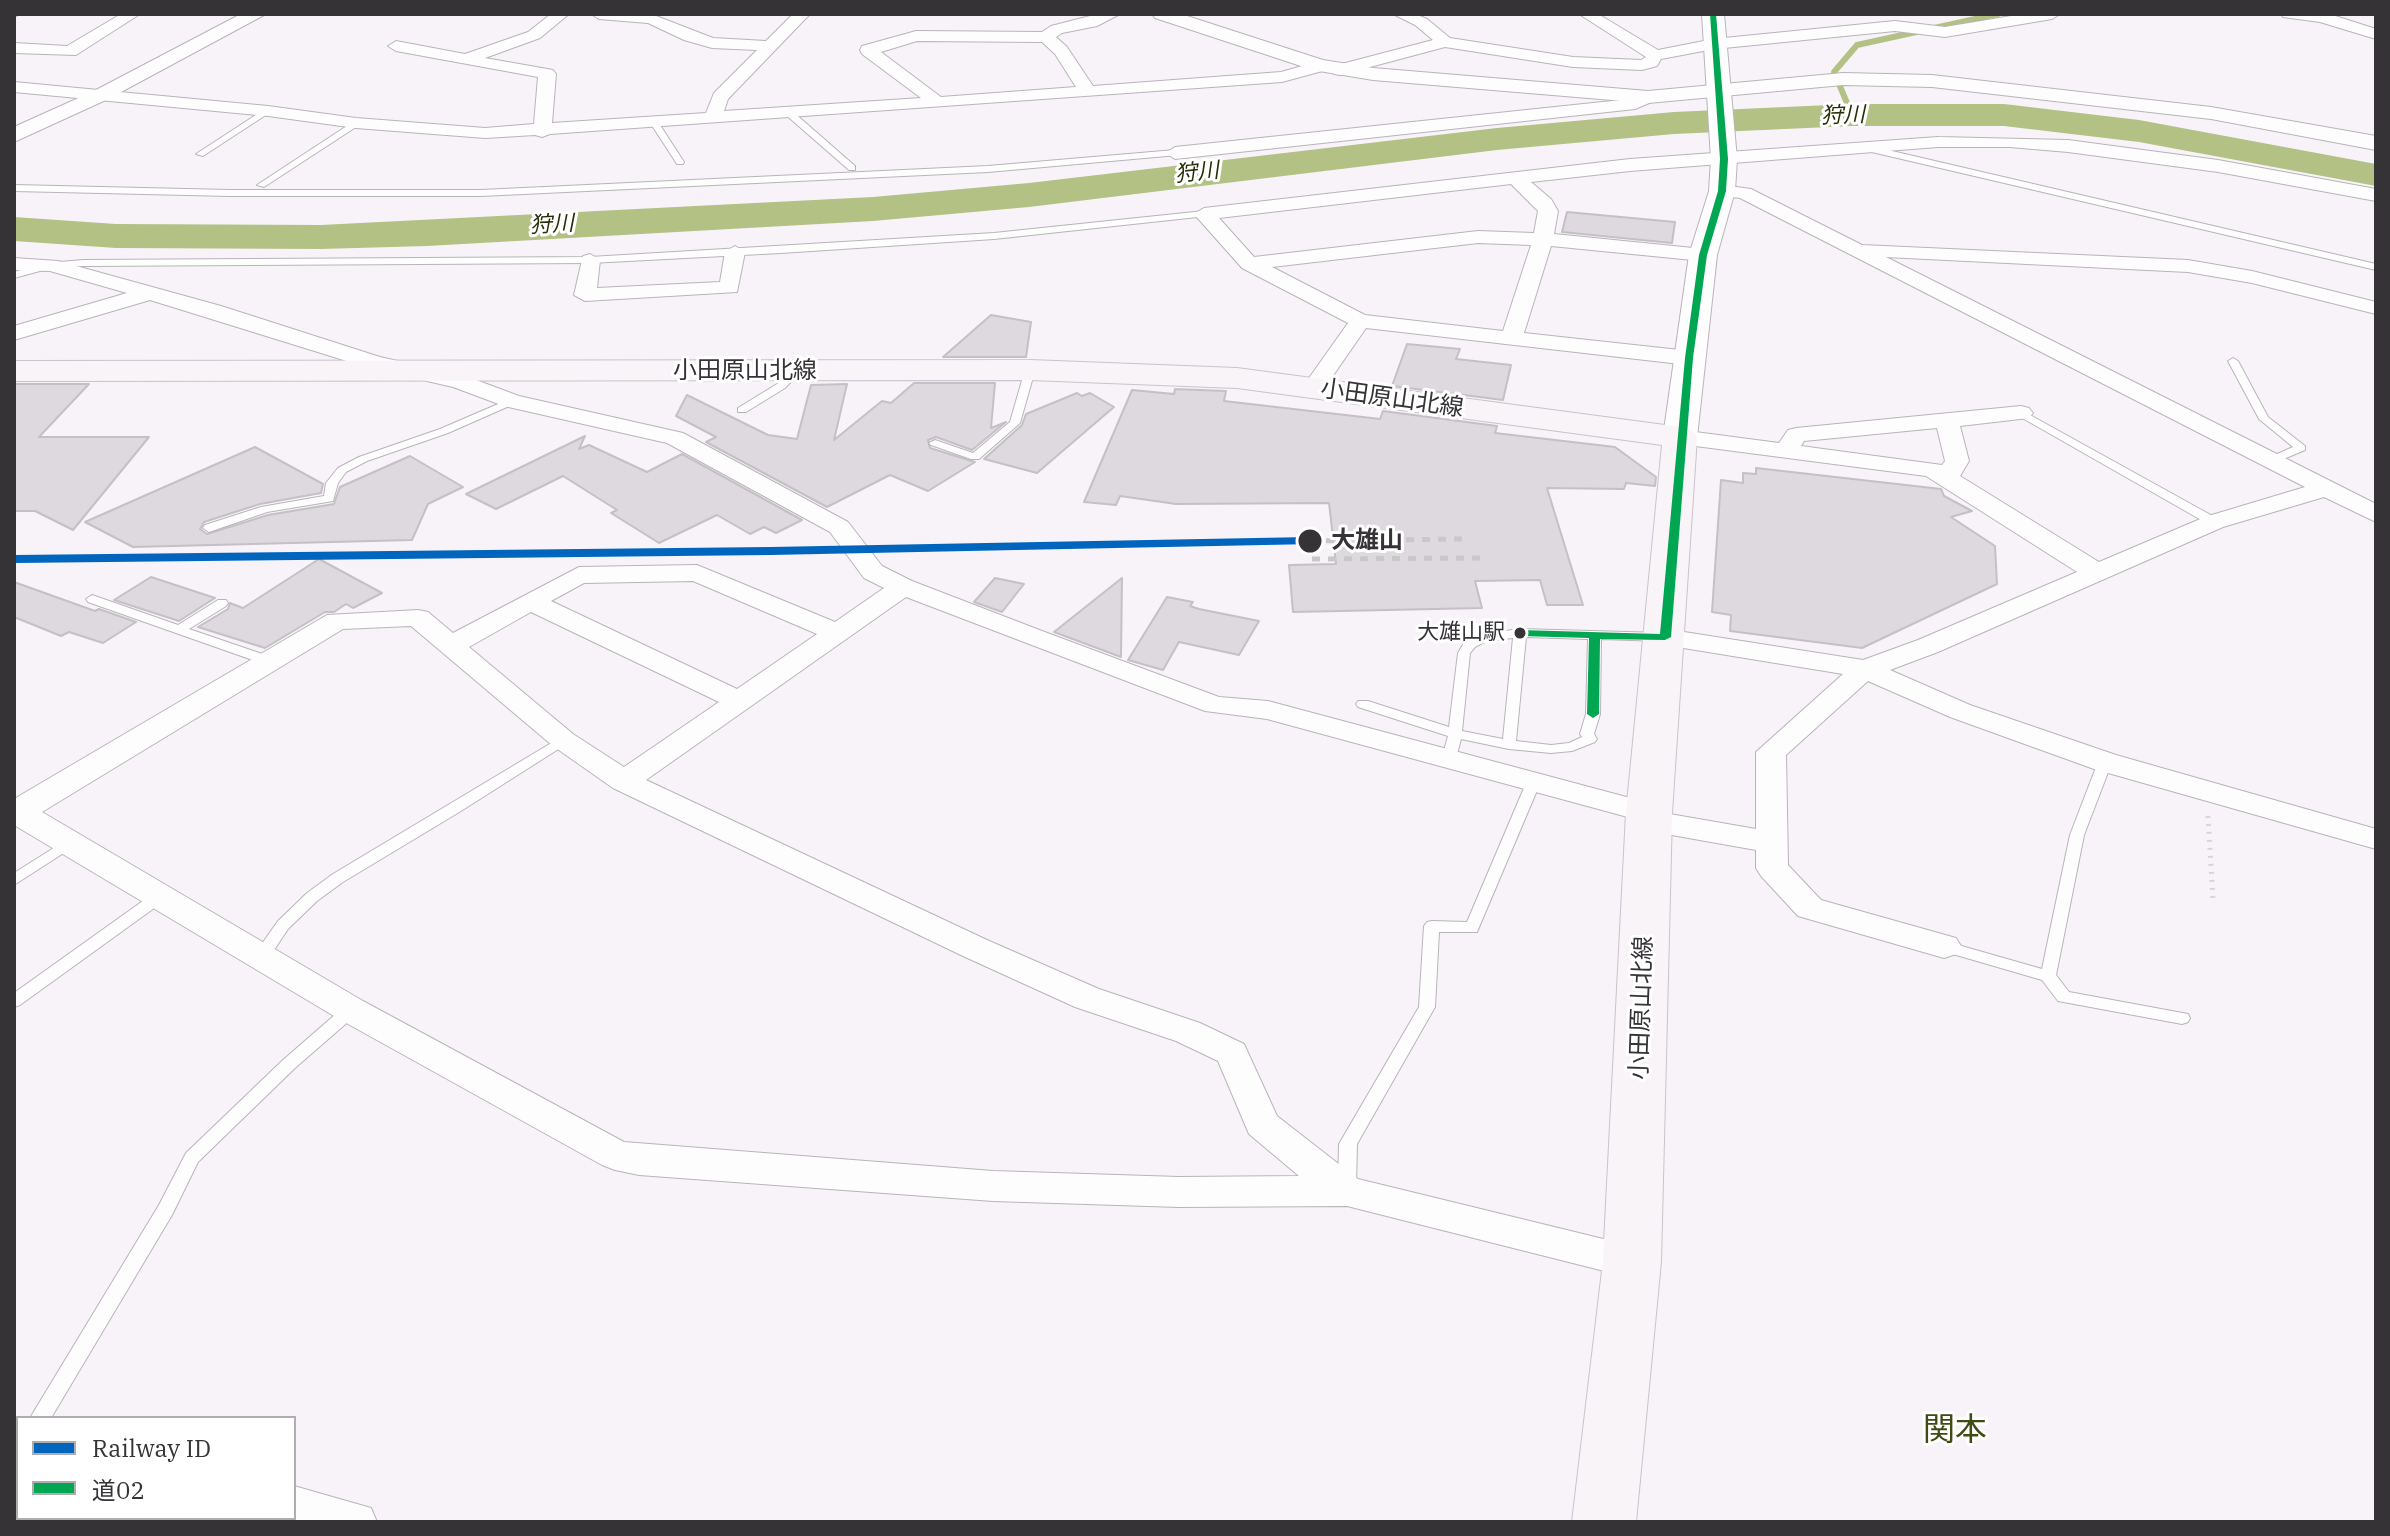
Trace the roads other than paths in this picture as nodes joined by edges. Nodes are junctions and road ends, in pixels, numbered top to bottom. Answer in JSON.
{"nodes":[{"id":1,"x":132,"y":14,"type":"edge"},
{"id":2,"x":256,"y":14,"type":"edge"},
{"id":3,"x":561,"y":14,"type":"edge"},
{"id":4,"x":599,"y":14,"type":"edge"},
{"id":5,"x":802,"y":14,"type":"edge"},
{"id":6,"x":1112,"y":14,"type":"edge"},
{"id":7,"x":1162,"y":14,"type":"edge"},
{"id":8,"x":1401,"y":14,"type":"edge"},
{"id":9,"x":1587,"y":14,"type":"edge"},
{"id":10,"x":1713,"y":14,"type":"edge"},
{"id":11,"x":2052,"y":14,"type":"edge"},
{"id":12,"x":2289,"y":14,"type":"edge"},
{"id":13,"x":2320,"y":15,"type":"edge"},
{"id":14,"x":2376,"y":34,"type":"edge"},
{"id":15,"x":1046,"y":37,"type":"junction"},
{"id":16,"x":1445,"y":42,"type":"junction"},
{"id":17,"x":1714,"y":44,"type":"junction"},
{"id":18,"x":396,"y":46,"type":"dead end"},
{"id":19,"x":771,"y":46,"type":"junction"},
{"id":20,"x":14,"y":48,"type":"edge"},
{"id":21,"x":1655,"y":55,"type":"junction"},
{"id":22,"x":469,"y":58,"type":"junction"},
{"id":23,"x":1330,"y":68,"type":"junction"},
{"id":24,"x":14,"y":87,"type":"edge"},
{"id":25,"x":1087,"y":91,"type":"junction"},
{"id":26,"x":101,"y":95,"type":"junction"},
{"id":27,"x":1717,"y":96,"type":"junction"},
{"id":28,"x":1648,"y":97,"type":"junction"},
{"id":29,"x":937,"y":102,"type":"junction"},
{"id":30,"x":268,"y":111,"type":"junction"},
{"id":31,"x":789,"y":113,"type":"junction"},
{"id":32,"x":713,"y":118,"type":"junction"},
{"id":33,"x":356,"y":123,"type":"junction"},
{"id":34,"x":655,"y":124,"type":"junction"},
{"id":35,"x":542,"y":132,"type":"junction"},
{"id":36,"x":14,"y":135,"type":"edge"},
{"id":37,"x":2376,"y":143,"type":"edge"},
{"id":38,"x":1862,"y":147,"type":"junction"},
{"id":39,"x":1175,"y":153,"type":"joint"},
{"id":40,"x":200,"y":154,"type":"dead end"},
{"id":41,"x":1724,"y":157,"type":"junction"},
{"id":42,"x":680,"y":162,"type":"dead end"},
{"id":43,"x":852,"y":168,"type":"dead end"},
{"id":44,"x":1515,"y":178,"type":"junction"},
{"id":45,"x":261,"y":185,"type":"dead end"},
{"id":46,"x":14,"y":188,"type":"edge"},
{"id":47,"x":1722,"y":191,"type":"junction"},
{"id":48,"x":2376,"y":195,"type":"edge"},
{"id":49,"x":1204,"y":214,"type":"junction"},
{"id":50,"x":1543,"y":239,"type":"junction"},
{"id":51,"x":1855,"y":250,"type":"junction"},
{"id":52,"x":735,"y":252,"type":"junction"},
{"id":53,"x":1703,"y":255,"type":"junction"},
{"id":54,"x":590,"y":260,"type":"junction"},
{"id":55,"x":14,"y":264,"type":"edge"},
{"id":56,"x":1249,"y":264,"type":"junction"},
{"id":57,"x":51,"y":265,"type":"junction"},
{"id":58,"x":2376,"y":267,"type":"edge"},
{"id":59,"x":14,"y":275,"type":"edge"},
{"id":60,"x":149,"y":293,"type":"junction"},
{"id":61,"x":2376,"y":308,"type":"edge"},
{"id":62,"x":1360,"y":321,"type":"junction"},
{"id":63,"x":14,"y":333,"type":"edge"},
{"id":64,"x":1512,"y":337,"type":"junction"},
{"id":65,"x":1689,"y":358,"type":"junction"},
{"id":66,"x":2233,"y":361,"type":"dead end"},
{"id":67,"x":1030,"y":370,"type":"junction"},
{"id":68,"x":14,"y":371,"type":"edge"},
{"id":69,"x":415,"y":371,"type":"junction"},
{"id":70,"x":796,"y":371,"type":"junction"},
{"id":71,"x":1313,"y":388,"type":"junction"},
{"id":72,"x":512,"y":401,"type":"junction"},
{"id":73,"x":742,"y":410,"type":"dead end"},
{"id":74,"x":2021,"y":413,"type":"joint"},
{"id":75,"x":1947,"y":420,"type":"junction"},
{"id":76,"x":1680,"y":437,"type":"junction"},
{"id":77,"x":935,"y":443,"type":"dead end"},
{"id":78,"x":1785,"y":451,"type":"junction"},
{"id":79,"x":2270,"y":461,"type":"junction"},
{"id":80,"x":1946,"y":478,"type":"junction"},
{"id":81,"x":2326,"y":489,"type":"junction"},
{"id":82,"x":2376,"y":514,"type":"edge"},
{"id":83,"x":2214,"y":522,"type":"junction"},
{"id":84,"x":209,"y":528,"type":"dead end"},
{"id":85,"x":2098,"y":573,"type":"junction"},
{"id":86,"x":903,"y":587,"type":"junction"},
{"id":87,"x":92,"y":599,"type":"dead end"},
{"id":88,"x":531,"y":602,"type":"junction"},
{"id":89,"x":222,"y":603,"type":"dead end"},
{"id":90,"x":180,"y":629,"type":"junction"},
{"id":91,"x":837,"y":633,"type":"junction"},
{"id":92,"x":1520,"y":633,"type":"junction"},
{"id":93,"x":1595,"y":634,"type":"junction"},
{"id":94,"x":1665,"y":637,"type":"junction"},
{"id":95,"x":452,"y":645,"type":"junction"},
{"id":96,"x":269,"y":661,"type":"junction"},
{"id":97,"x":1865,"y":669,"type":"junction"},
{"id":98,"x":740,"y":701,"type":"junction"},
{"id":99,"x":1363,"y":704,"type":"dead end"},
{"id":100,"x":563,"y":740,"type":"junction"},
{"id":101,"x":1509,"y":745,"type":"junction"},
{"id":102,"x":1452,"y":746,"type":"junction"},
{"id":103,"x":2105,"y":762,"type":"junction"},
{"id":104,"x":624,"y":781,"type":"junction"},
{"id":105,"x":1534,"y":781,"type":"junction"},
{"id":106,"x":16,"y":812,"type":"edge"},
{"id":107,"x":1649,"y":817,"type":"junction"},
{"id":108,"x":2376,"y":839,"type":"edge"},
{"id":109,"x":1772,"y":842,"type":"junction"},
{"id":110,"x":68,"y":844,"type":"junction"},
{"id":111,"x":14,"y":880,"type":"edge"},
{"id":112,"x":159,"y":897,"type":"junction"},
{"id":113,"x":1944,"y":946,"type":"joint"},
{"id":114,"x":262,"y":955,"type":"junction"},
{"id":115,"x":2048,"y":976,"type":"junction"},
{"id":116,"x":14,"y":1001,"type":"edge"},
{"id":117,"x":351,"y":1010,"type":"junction"},
{"id":118,"x":2182,"y":1018,"type":"dead end"},
{"id":119,"x":1347,"y":1191,"type":"junction"},
{"id":120,"x":1632,"y":1262,"type":"junction"},
{"id":121,"x":41,"y":1416,"type":"edge"},
{"id":122,"x":296,"y":1507,"type":"edge"},
{"id":123,"x":355,"y":1522,"type":"edge"},
{"id":124,"x":1604,"y":1522,"type":"edge"}],
"edges":[{"from":1,"to":20,"type":"street"},
{"from":2,"to":26,"type":"street"},
{"from":3,"to":22,"type":"street"},
{"from":4,"to":19,"type":"street"},
{"from":5,"to":19,"type":"street"},
{"from":6,"to":15,"type":"street"},
{"from":7,"to":23,"type":"street"},
{"from":8,"to":16,"type":"street"},
{"from":9,"to":21,"type":"street"},
{"from":10,"to":17,"type":"main road"},
{"from":11,"to":17,"type":"street"},
{"from":12,"to":13,"type":"street"},
{"from":13,"to":14,"type":"street"},
{"from":15,"to":25,"type":"street"},
{"from":15,"to":29,"type":"street"},
{"from":16,"to":21,"type":"street"},
{"from":16,"to":23,"type":"street"},
{"from":17,"to":21,"type":"street"},
{"from":17,"to":27,"type":"main road"},
{"from":18,"to":22,"type":"street"},
{"from":19,"to":32,"type":"street"},
{"from":22,"to":35,"type":"street"},
{"from":23,"to":25,"type":"street"},
{"from":23,"to":28,"type":"street"},
{"from":24,"to":26,"type":"street"},
{"from":25,"to":29,"type":"street"},
{"from":26,"to":30,"type":"street"},
{"from":26,"to":36,"type":"street"},
{"from":27,"to":28,"type":"street"},
{"from":27,"to":37,"type":"street"},
{"from":27,"to":41,"type":"main road"},
{"from":28,"to":39,"type":"street"},
{"from":29,"to":31,"type":"street"},
{"from":30,"to":33,"type":"street"},
{"from":30,"to":40,"type":"lane"},
{"from":31,"to":32,"type":"street"},
{"from":31,"to":43,"type":"lane"},
{"from":32,"to":34,"type":"street"},
{"from":33,"to":35,"type":"street"},
{"from":33,"to":45,"type":"lane"},
{"from":34,"to":35,"type":"street"},
{"from":34,"to":42,"type":"lane"},
{"from":38,"to":41,"type":"street"},
{"from":38,"to":48,"type":"street"},
{"from":38,"to":58,"type":"lane"},
{"from":39,"to":46,"type":"lane"},
{"from":41,"to":44,"type":"street"},
{"from":41,"to":47,"type":"main road"},
{"from":44,"to":49,"type":"street"},
{"from":44,"to":50,"type":"street"},
{"from":47,"to":51,"type":"street"},
{"from":47,"to":53,"type":"main road"},
{"from":49,"to":52,"type":"lane"},
{"from":49,"to":56,"type":"street"},
{"from":50,"to":53,"type":"street"},
{"from":50,"to":56,"type":"street"},
{"from":50,"to":64,"type":"street"},
{"from":51,"to":61,"type":"street"},
{"from":51,"to":79,"type":"street"},
{"from":52,"to":54,"type":"lane"},
{"from":52,"to":54,"type":"street"},
{"from":53,"to":65,"type":"main road"},
{"from":54,"to":57,"type":"lane"},
{"from":55,"to":57,"type":"street"},
{"from":56,"to":62,"type":"street"},
{"from":57,"to":59,"type":"lane"},
{"from":57,"to":60,"type":"street"},
{"from":60,"to":63,"type":"street"},
{"from":60,"to":69,"type":"street"},
{"from":62,"to":64,"type":"street"},
{"from":62,"to":71,"type":"street"},
{"from":64,"to":65,"type":"street"},
{"from":65,"to":76,"type":"main road"},
{"from":66,"to":79,"type":"lane"},
{"from":67,"to":70,"type":"main road","name":"小田原山北線"},
{"from":67,"to":71,"type":"main road","name":"小田原山北線"},
{"from":67,"to":77,"type":"lane"},
{"from":68,"to":69,"type":"main road","name":"小田原山北線"},
{"from":69,"to":70,"type":"main road","name":"小田原山北線"},
{"from":69,"to":72,"type":"street"},
{"from":70,"to":73,"type":"lane"},
{"from":71,"to":76,"type":"main road","name":"小田原山北線"},
{"from":72,"to":84,"type":"lane"},
{"from":72,"to":86,"type":"street"},
{"from":74,"to":75,"type":"street"},
{"from":74,"to":83,"type":"lane"},
{"from":75,"to":78,"type":"street"},
{"from":75,"to":80,"type":"street"},
{"from":76,"to":78,"type":"street"},
{"from":76,"to":94,"type":"main road","name":"小田原山北線"},
{"from":78,"to":80,"type":"street"},
{"from":79,"to":81,"type":"street"},
{"from":80,"to":85,"type":"street"},
{"from":81,"to":82,"type":"street"},
{"from":81,"to":83,"type":"street"},
{"from":83,"to":85,"type":"street"},
{"from":85,"to":97,"type":"street"},
{"from":86,"to":91,"type":"street"},
{"from":86,"to":102,"type":"street"},
{"from":87,"to":90,"type":"lane"},
{"from":88,"to":91,"type":"street"},
{"from":88,"to":95,"type":"street"},
{"from":88,"to":98,"type":"street"},
{"from":89,"to":90,"type":"lane"},
{"from":90,"to":96,"type":"lane"},
{"from":91,"to":98,"type":"street"},
{"from":92,"to":93,"type":"lane"},
{"from":92,"to":101,"type":"lane"},
{"from":92,"to":102,"type":"lane"},
{"from":93,"to":94,"type":"lane"},
{"from":93,"to":101,"type":"lane"},
{"from":94,"to":97,"type":"street"},
{"from":94,"to":107,"type":"main road","name":"小田原山北線"},
{"from":95,"to":96,"type":"street"},
{"from":95,"to":100,"type":"street"},
{"from":96,"to":106,"type":"street"},
{"from":97,"to":103,"type":"street"},
{"from":97,"to":109,"type":"street"},
{"from":98,"to":104,"type":"street"},
{"from":99,"to":102,"type":"lane"},
{"from":100,"to":104,"type":"street"},
{"from":100,"to":114,"type":"lane"},
{"from":101,"to":102,"type":"lane"},
{"from":102,"to":105,"type":"street"},
{"from":103,"to":108,"type":"street"},
{"from":103,"to":115,"type":"lane"},
{"from":104,"to":119,"type":"street"},
{"from":105,"to":107,"type":"street"},
{"from":105,"to":119,"type":"lane"},
{"from":106,"to":110,"type":"street"},
{"from":107,"to":109,"type":"street"},
{"from":107,"to":120,"type":"main road","name":"小田原山北線"},
{"from":109,"to":113,"type":"street"},
{"from":110,"to":111,"type":"lane"},
{"from":110,"to":112,"type":"street"},
{"from":112,"to":114,"type":"street"},
{"from":112,"to":116,"type":"lane"},
{"from":113,"to":115,"type":"lane"},
{"from":114,"to":117,"type":"street"},
{"from":115,"to":118,"type":"lane"},
{"from":117,"to":119,"type":"street"},
{"from":117,"to":121,"type":"lane"},
{"from":119,"to":120,"type":"street"},
{"from":120,"to":124,"type":"main road","name":"小田原山北線"},
{"from":122,"to":123,"type":"street"}]}
